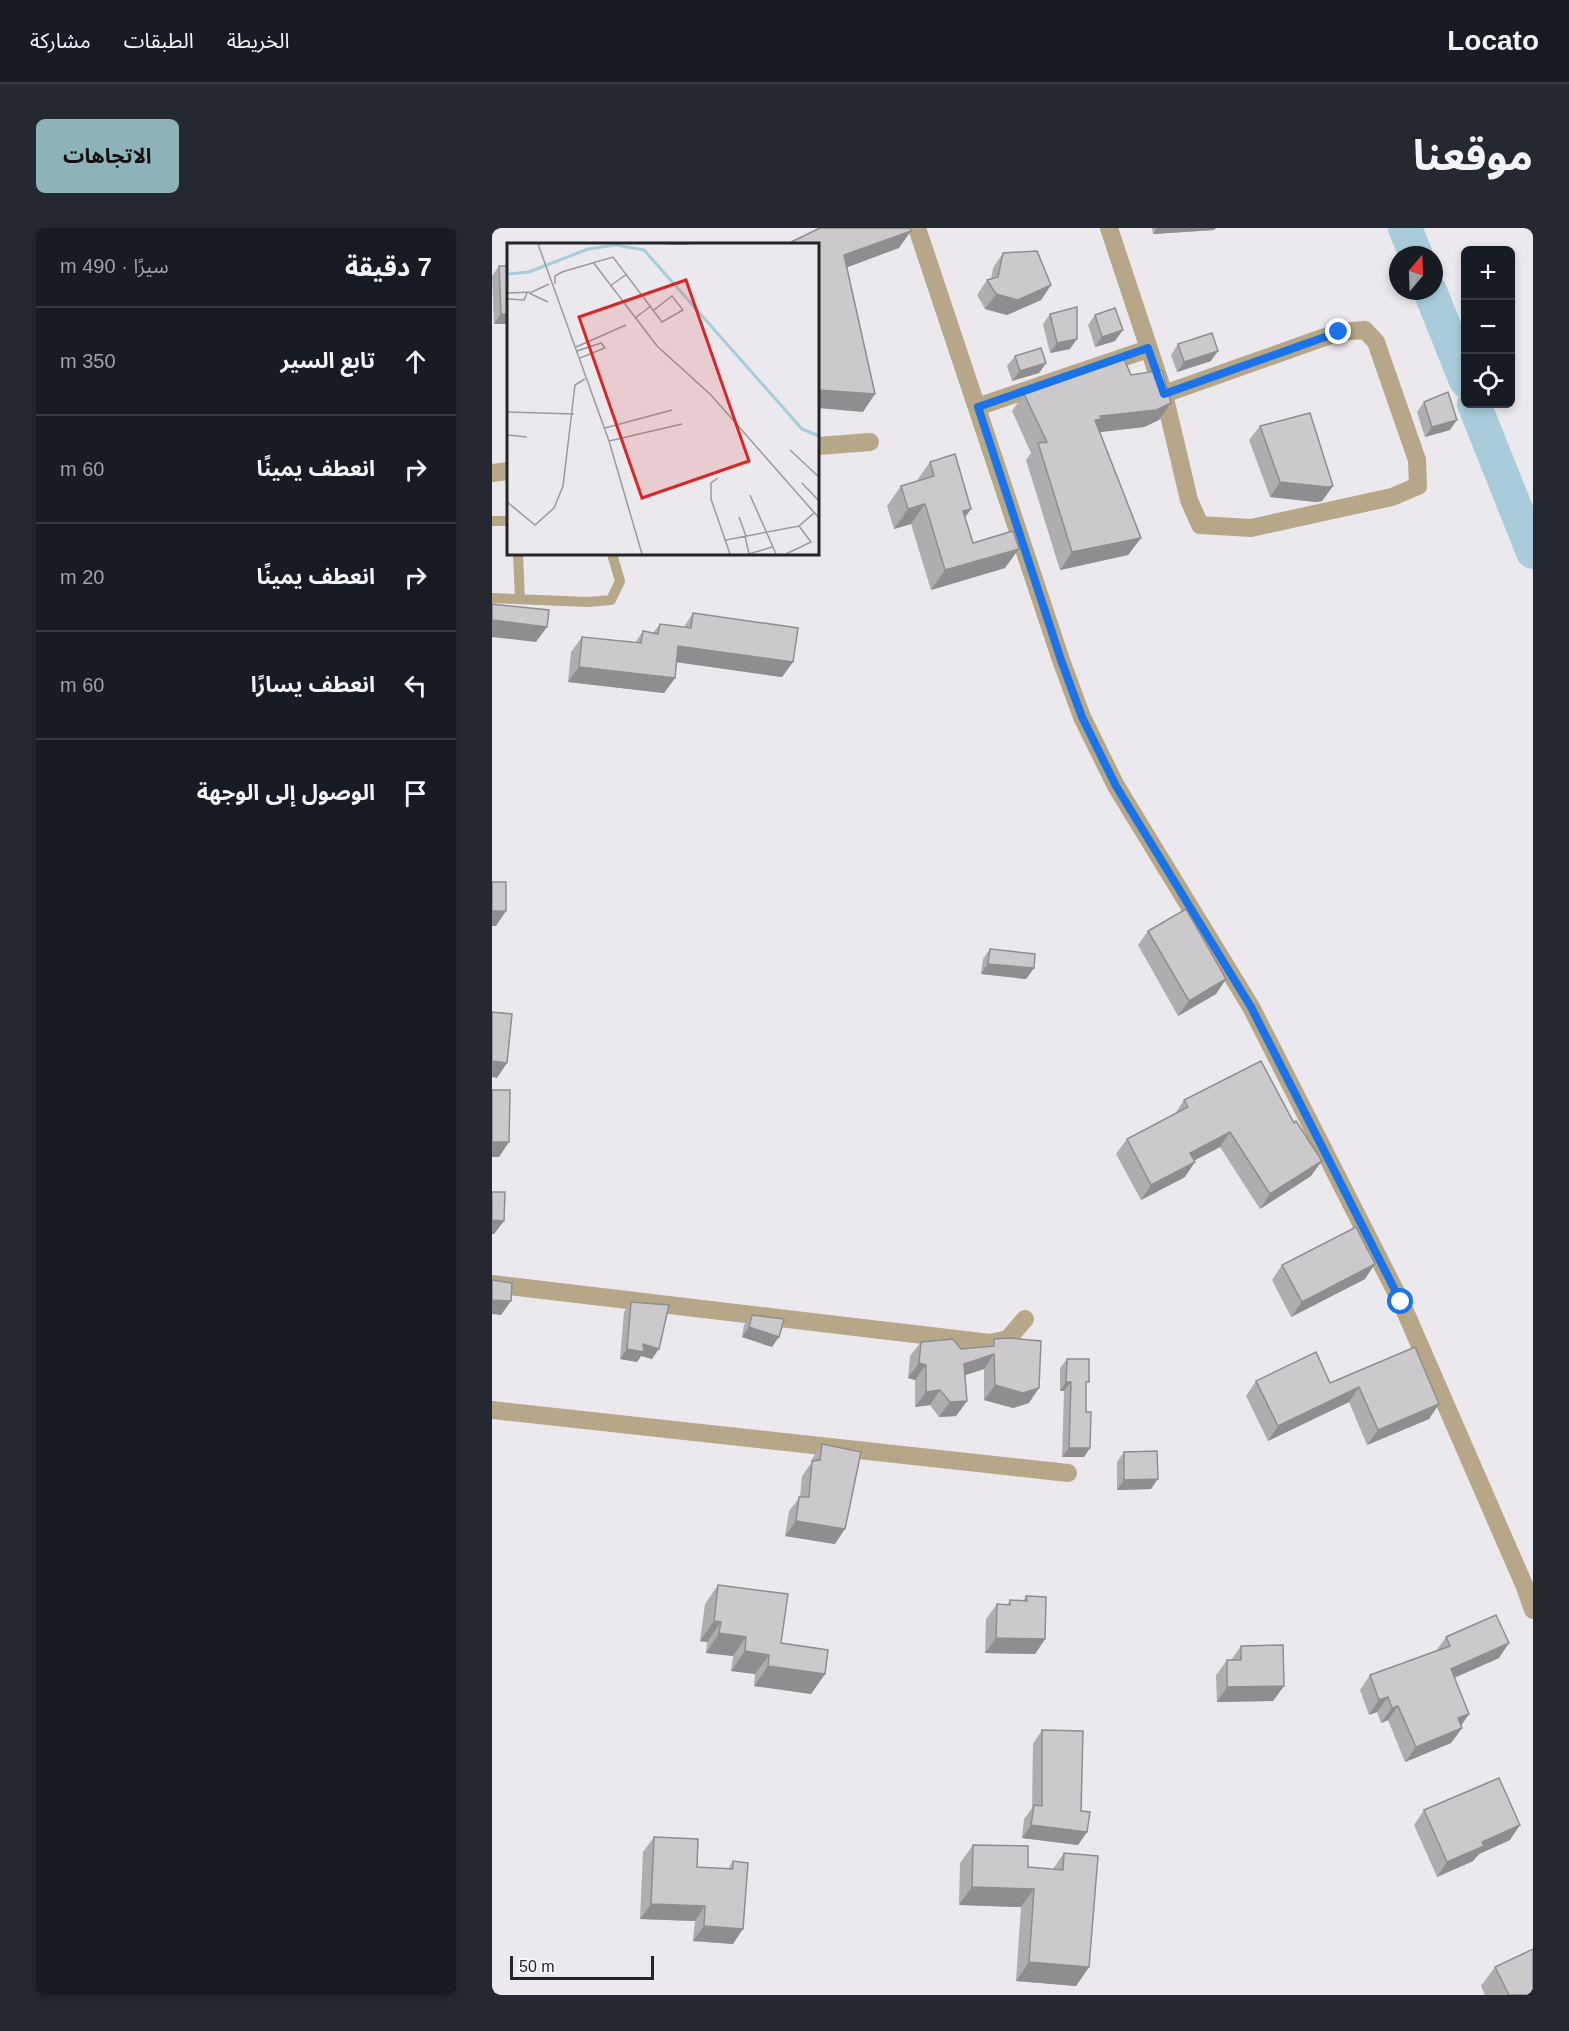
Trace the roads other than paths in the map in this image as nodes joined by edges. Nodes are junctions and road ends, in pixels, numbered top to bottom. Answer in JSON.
{"nodes":[{"id":1,"x":917,"y":228,"type":"edge"},
{"id":2,"x":1109,"y":228,"type":"edge"},
{"id":3,"x":1148,"y":348,"type":"junction"},
{"id":4,"x":1164,"y":394,"type":"junction"},
{"id":5,"x":978,"y":407,"type":"junction"},
{"id":6,"x":870,"y":442,"type":"dead end"},
{"id":7,"x":819,"y":446,"type":"edge"},
{"id":8,"x":507,"y":471,"type":"edge"},
{"id":9,"x":492,"y":473,"type":"edge"},
{"id":10,"x":492,"y":521,"type":"edge"},
{"id":11,"x":507,"y":522,"type":"edge"},
{"id":12,"x":518,"y":555,"type":"edge"},
{"id":13,"x":612,"y":555,"type":"edge"},
{"id":14,"x":492,"y":598,"type":"edge"},
{"id":15,"x":520,"y":599,"type":"junction"},
{"id":16,"x":492,"y":1284,"type":"edge"},
{"id":17,"x":1025,"y":1319,"type":"dead end"},
{"id":18,"x":492,"y":1410,"type":"edge"},
{"id":19,"x":1068,"y":1473,"type":"dead end"},
{"id":20,"x":1533,"y":1610,"type":"edge"}],
"edges":[{"from":1,"to":5,"type":"street"},
{"from":2,"to":3,"type":"street"},
{"from":3,"to":4,"type":"street"},
{"from":3,"to":5,"type":"street"},
{"from":4,"to":4,"type":"street"},
{"from":5,"to":20,"type":"street"},
{"from":6,"to":7,"type":"street"},
{"from":8,"to":9,"type":"street"},
{"from":10,"to":11,"type":"lane"},
{"from":12,"to":15,"type":"lane"},
{"from":13,"to":15,"type":"lane"},
{"from":14,"to":15,"type":"lane"},
{"from":16,"to":17,"type":"street"},
{"from":18,"to":19,"type":"street"}]}
